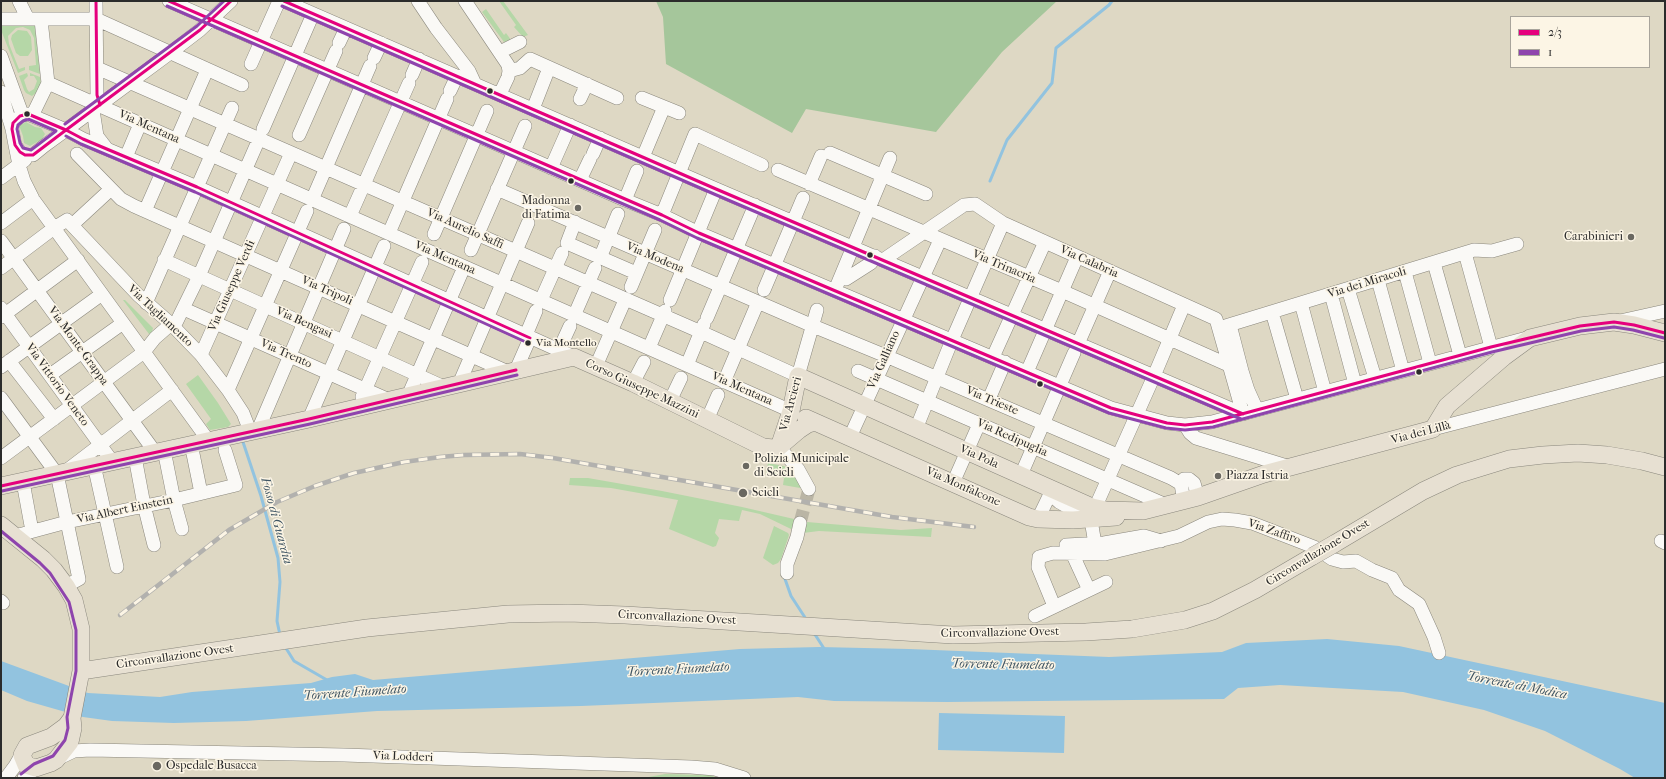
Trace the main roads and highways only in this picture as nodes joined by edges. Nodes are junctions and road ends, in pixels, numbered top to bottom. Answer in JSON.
{"nodes":[{"id":1,"x":1665,"y":332,"type":"edge"},
{"id":2,"x":798,"y":376,"type":"joint"},
{"id":3,"x":791,"y":411,"type":"junction"},
{"id":4,"x":815,"y":422,"type":"junction"},
{"id":5,"x":779,"y":446,"type":"junction"},
{"id":6,"x":1665,"y":467,"type":"edge"},
{"id":7,"x":1,"y":486,"type":"edge"},
{"id":8,"x":1191,"y":499,"type":"joint"},
{"id":9,"x":1093,"y":527,"type":"junction"},
{"id":10,"x":5,"y":529,"type":"edge"},
{"id":11,"x":80,"y":677,"type":"junction"},
{"id":12,"x":72,"y":718,"type":"junction"},
{"id":13,"x":39,"y":768,"type":"edge"}],
"edges":[{"from":1,"to":8,"type":"main road","name":"Via dei Lillà"},
{"from":2,"to":3,"type":"main road","name":"Via Arcieri"},
{"from":2,"to":9,"type":"main road","name":"Via Pola"},
{"from":3,"to":4,"type":"main road","name":"Via Monfalcone"},
{"from":3,"to":5,"type":"main road","name":"Via Arcieri"},
{"from":4,"to":5,"type":"main road"},
{"from":4,"to":9,"type":"main road","name":"Via Monfalcone"},
{"from":5,"to":7,"type":"main road","name":"Corso Giuseppe Mazzini"},
{"from":6,"to":11,"type":"main road","name":"Circonvallazione Ovest","bridge":true},
{"from":8,"to":9,"type":"main road","name":"Via Pola"},
{"from":10,"to":11,"type":"main road"},
{"from":11,"to":12,"type":"main road"},
{"from":12,"to":13,"type":"main road"},
{"from":12,"to":13,"type":"main road"}]}
